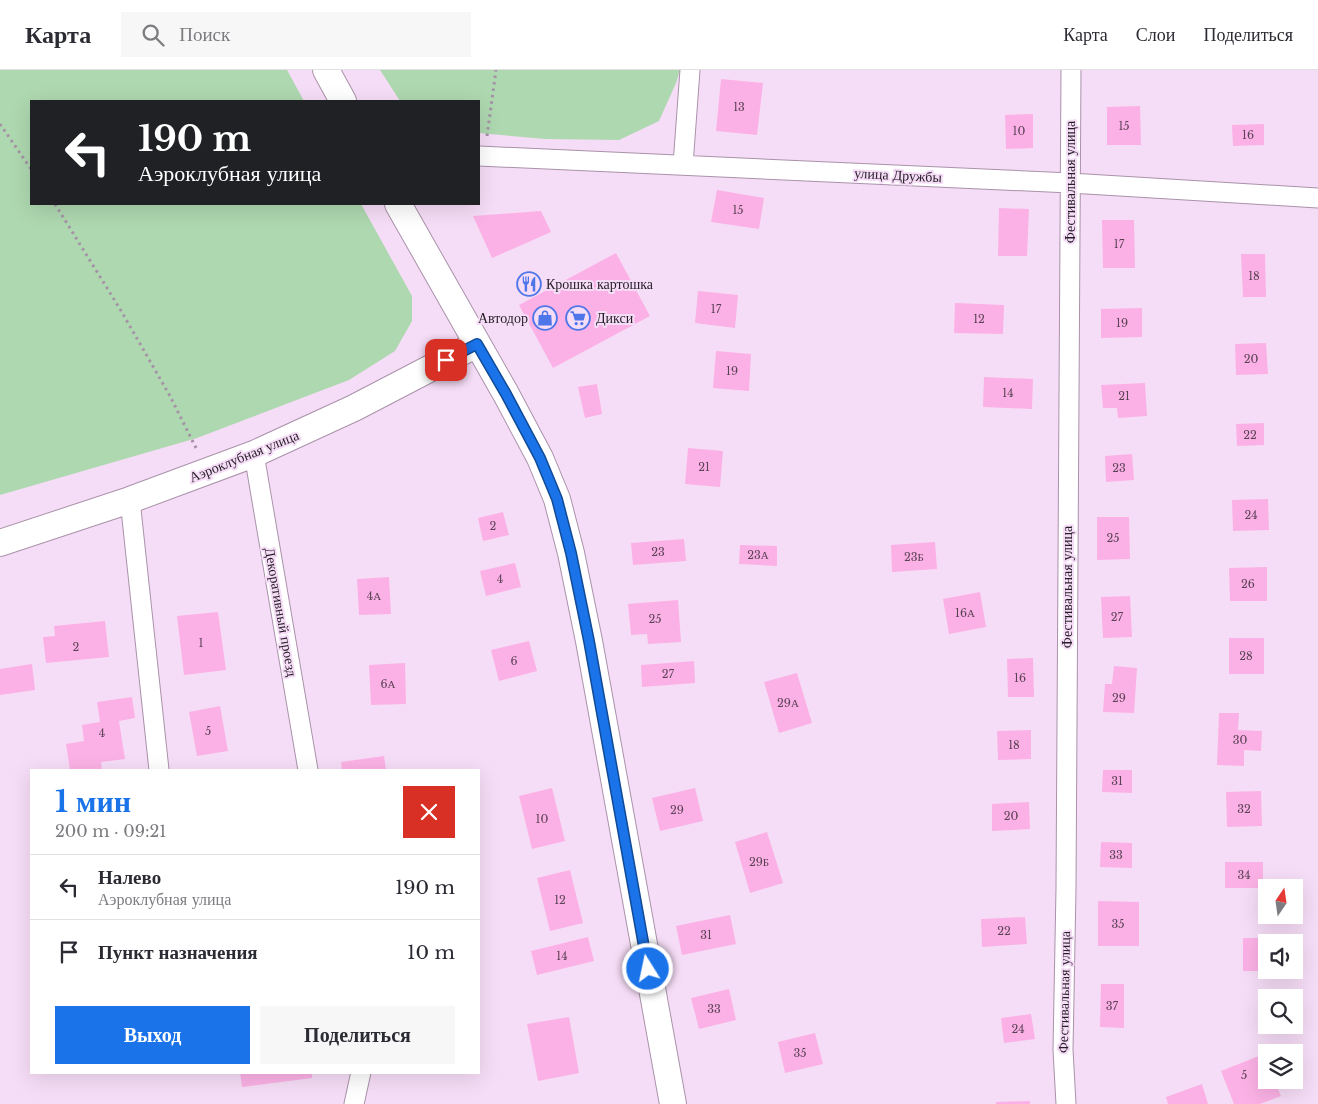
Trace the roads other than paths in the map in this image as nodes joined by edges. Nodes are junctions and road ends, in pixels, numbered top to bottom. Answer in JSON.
{"nodes":[{"id":1,"x":326,"y":70,"type":"edge"},
{"id":2,"x":690,"y":70,"type":"edge"},
{"id":3,"x":1070,"y":70,"type":"edge"},
{"id":4,"x":341,"y":100,"type":"edge"},
{"id":5,"x":481,"y":156,"type":"edge"},
{"id":6,"x":683,"y":165,"type":"junction"},
{"id":7,"x":1070,"y":184,"type":"junction"},
{"id":8,"x":1318,"y":198,"type":"edge"},
{"id":9,"x":399,"y":205,"type":"edge"},
{"id":10,"x":477,"y":344,"type":"junction"},
{"id":11,"x":254,"y":454,"type":"junction"},
{"id":12,"x":130,"y":500,"type":"junction"},
{"id":13,"x":0,"y":543,"type":"edge"},
{"id":14,"x":159,"y":769,"type":"edge"},
{"id":15,"x":308,"y":769,"type":"edge"},
{"id":16,"x":361,"y":1074,"type":"edge"},
{"id":17,"x":354,"y":1104,"type":"edge"},
{"id":18,"x":673,"y":1104,"type":"edge"},
{"id":19,"x":1066,"y":1104,"type":"edge"}],
"edges":[{"from":1,"to":4,"type":"main road"},
{"from":2,"to":6,"type":"street"},
{"from":3,"to":7,"type":"street","name":"Фестивальная улица"},
{"from":5,"to":6,"type":"street","name":"улица Дружбы"},
{"from":6,"to":7,"type":"street","name":"улица Дружбы"},
{"from":7,"to":8,"type":"street","name":"улица Дружбы"},
{"from":7,"to":19,"type":"street","name":"Фестивальная улица"},
{"from":9,"to":10,"type":"main road"},
{"from":10,"to":11,"type":"main road","name":"Аэроклубная улица"},
{"from":10,"to":18,"type":"main road"},
{"from":11,"to":12,"type":"main road","name":"Аэроклубная улица"},
{"from":11,"to":15,"type":"street","name":"Декоративный проезд"},
{"from":12,"to":13,"type":"main road","name":"Аэроклубная улица"},
{"from":12,"to":14,"type":"street"},
{"from":16,"to":17,"type":"street"}]}
